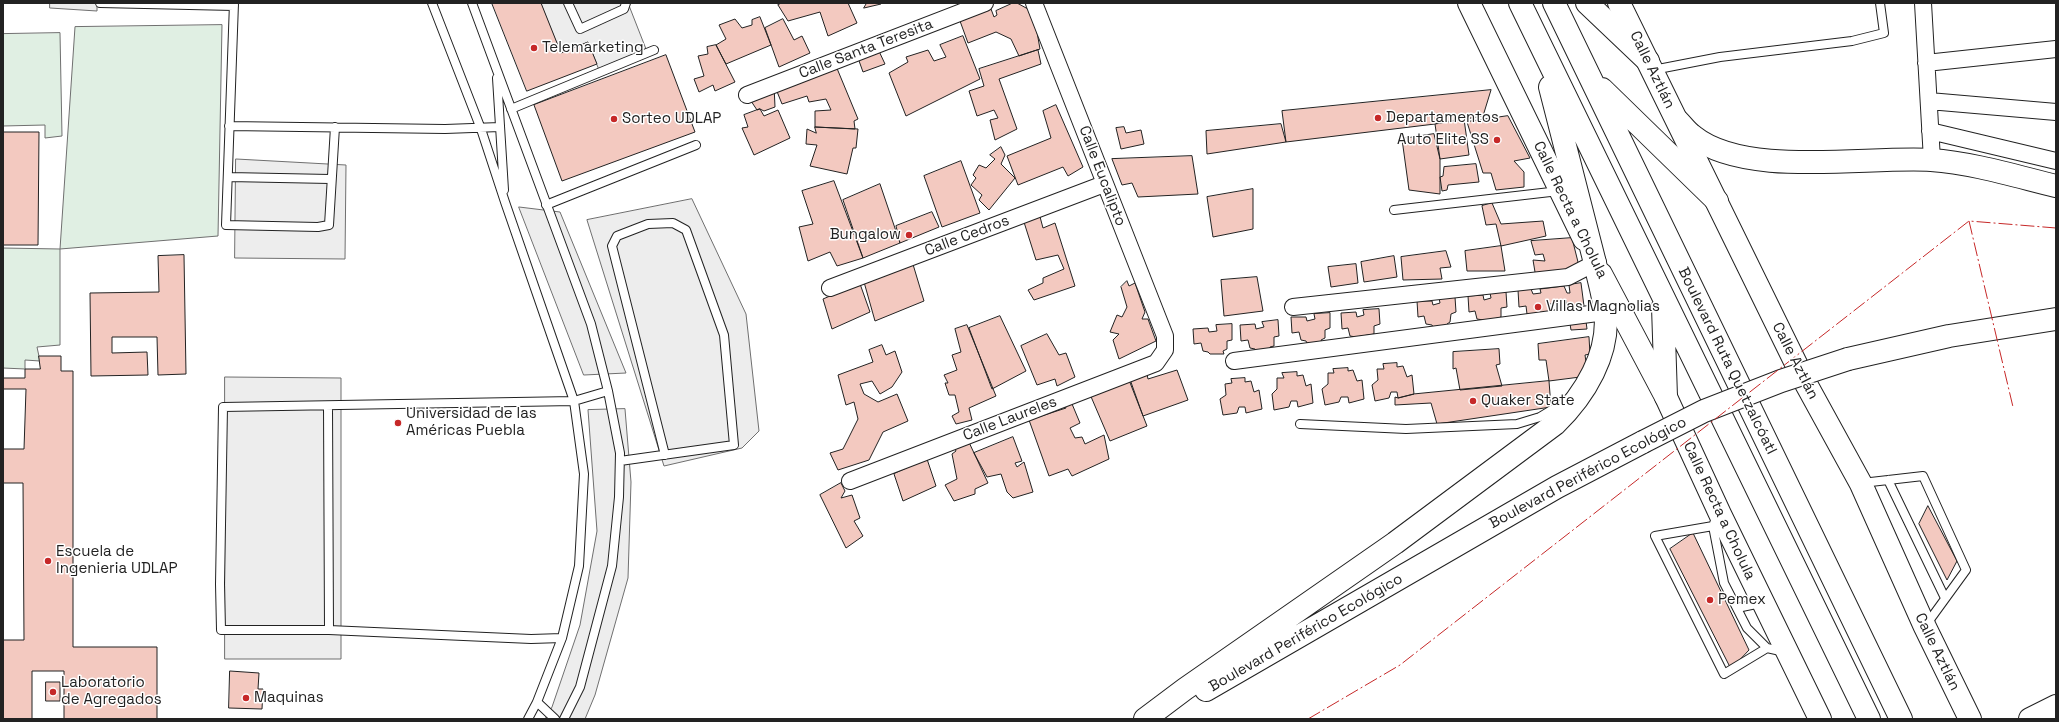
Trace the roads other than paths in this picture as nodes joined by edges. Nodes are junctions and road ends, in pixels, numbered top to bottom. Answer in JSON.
{"nodes":[{"id":1,"x":100,"y":3,"type":"edge"},
{"id":2,"x":432,"y":3,"type":"edge"},
{"id":3,"x":472,"y":3,"type":"edge"},
{"id":4,"x":568,"y":3,"type":"edge"},
{"id":5,"x":626,"y":3,"type":"edge"},
{"id":6,"x":985,"y":3,"type":"edge"},
{"id":7,"x":1034,"y":3,"type":"edge"},
{"id":8,"x":1469,"y":3,"type":"edge"},
{"id":9,"x":1520,"y":3,"type":"edge"},
{"id":10,"x":1554,"y":3,"type":"edge"},
{"id":11,"x":1587,"y":3,"type":"edge"},
{"id":12,"x":1619,"y":3,"type":"edge"},
{"id":13,"x":1880,"y":3,"type":"edge"},
{"id":14,"x":1923,"y":3,"type":"edge"},
{"id":15,"x":234,"y":5,"type":"edge"},
{"id":16,"x":1538,"y":41,"type":"junction"},
{"id":17,"x":2056,"y":49,"type":"edge"},
{"id":18,"x":654,"y":50,"type":"dead end"},
{"id":19,"x":1926,"y":63,"type":"junction"},
{"id":20,"x":1650,"y":66,"type":"junction"},
{"id":21,"x":496,"y":69,"type":"junction"},
{"id":22,"x":1590,"y":78,"type":"junction"},
{"id":23,"x":747,"y":95,"type":"dead end"},
{"id":24,"x":1928,"y":100,"type":"junction"},
{"id":25,"x":511,"y":109,"type":"junction"},
{"id":26,"x":2056,"y":112,"type":"edge"},
{"id":27,"x":1678,"y":121,"type":"junction"},
{"id":28,"x":229,"y":126,"type":"junction"},
{"id":29,"x":335,"y":127,"type":"junction"},
{"id":30,"x":500,"y":127,"type":"junction"},
{"id":31,"x":481,"y":129,"type":"junction"},
{"id":32,"x":1930,"y":131,"type":"junction"},
{"id":33,"x":696,"y":145,"type":"dead end"},
{"id":34,"x":1932,"y":160,"type":"junction"},
{"id":35,"x":2056,"y":161,"type":"edge"},
{"id":36,"x":2002,"y":173,"type":"junction"},
{"id":37,"x":228,"y":177,"type":"junction"},
{"id":38,"x":330,"y":179,"type":"junction"},
{"id":39,"x":1104,"y":184,"type":"junction"},
{"id":40,"x":2056,"y":186,"type":"edge"},
{"id":41,"x":1560,"y":191,"type":"junction"},
{"id":42,"x":1717,"y":201,"type":"junction"},
{"id":43,"x":505,"y":202,"type":"junction"},
{"id":44,"x":2056,"y":202,"type":"edge"},
{"id":45,"x":546,"y":205,"type":"junction"},
{"id":46,"x":1394,"y":210,"type":"dead end"},
{"id":47,"x":1595,"y":263,"type":"junction"},
{"id":48,"x":830,"y":288,"type":"dead end"},
{"id":49,"x":1662,"y":298,"type":"junction"},
{"id":50,"x":1293,"y":307,"type":"dead end"},
{"id":51,"x":1606,"y":312,"type":"junction"},
{"id":52,"x":2056,"y":320,"type":"edge"},
{"id":53,"x":1165,"y":350,"type":"joint"},
{"id":54,"x":1234,"y":361,"type":"dead end"},
{"id":55,"x":608,"y":391,"type":"junction"},
{"id":56,"x":1666,"y":397,"type":"junction"},
{"id":57,"x":1579,"y":398,"type":"junction"},
{"id":58,"x":574,"y":401,"type":"junction"},
{"id":59,"x":328,"y":406,"type":"junction"},
{"id":60,"x":1300,"y":424,"type":"dead end"},
{"id":61,"x":666,"y":454,"type":"junction"},
{"id":62,"x":620,"y":460,"type":"junction"},
{"id":63,"x":1888,"y":480,"type":"junction"},
{"id":64,"x":850,"y":481,"type":"dead end"},
{"id":65,"x":1861,"y":484,"type":"junction"},
{"id":66,"x":1716,"y":520,"type":"junction"},
{"id":67,"x":1946,"y":598,"type":"junction"},
{"id":68,"x":1762,"y":603,"type":"junction"},
{"id":69,"x":1737,"y":608,"type":"junction"},
{"id":70,"x":1925,"y":627,"type":"junction"},
{"id":71,"x":329,"y":630,"type":"junction"},
{"id":72,"x":562,"y":638,"type":"junction"},
{"id":73,"x":1777,"y":650,"type":"junction"},
{"id":74,"x":537,"y":702,"type":"junction"},
{"id":75,"x":2056,"y":706,"type":"edge"},
{"id":76,"x":2033,"y":718,"type":"edge"},
{"id":77,"x":528,"y":719,"type":"edge"},
{"id":78,"x":555,"y":719,"type":"edge"},
{"id":79,"x":564,"y":719,"type":"edge"},
{"id":80,"x":1146,"y":719,"type":"edge"},
{"id":81,"x":1156,"y":719,"type":"edge"},
{"id":82,"x":1820,"y":719,"type":"edge"},
{"id":83,"x":1869,"y":719,"type":"edge"},
{"id":84,"x":1901,"y":719,"type":"edge"},
{"id":85,"x":1970,"y":719,"type":"edge"}],
"edges":[{"from":1,"to":15,"type":"lane"},
{"from":2,"to":31,"type":"lane"},
{"from":3,"to":21,"type":"lane"},
{"from":4,"to":5,"type":"lane"},
{"from":6,"to":23,"type":"street","name":"Calle Santa Teresita"},
{"from":7,"to":39,"type":"street","name":"Calle Eucalipto"},
{"from":8,"to":41,"type":"main road","name":"Calle Recta a Cholula"},
{"from":9,"to":16,"type":"main road"},
{"from":10,"to":22,"type":"main road","name":"Boulevard Ruta Quetzalcóatl"},
{"from":11,"to":20,"type":"main road"},
{"from":12,"to":20,"type":"main road","name":"Calle Aztlán"},
{"from":13,"to":20,"type":"lane"},
{"from":14,"to":19,"type":"street"},
{"from":15,"to":28,"type":"lane"},
{"from":16,"to":47,"type":"main road"},
{"from":16,"to":49,"type":"main road"},
{"from":17,"to":19,"type":"street"},
{"from":18,"to":25,"type":"lane"},
{"from":19,"to":24,"type":"street"},
{"from":20,"to":27,"type":"main road","name":"Calle Aztlán"},
{"from":21,"to":25,"type":"lane"},
{"from":21,"to":30,"type":"lane"},
{"from":22,"to":42,"type":"main road"},
{"from":22,"to":84,"type":"main road","name":"Boulevard Ruta Quetzalcóatl"},
{"from":24,"to":26,"type":"street"},
{"from":24,"to":32,"type":"street"},
{"from":25,"to":45,"type":"lane"},
{"from":27,"to":34,"type":"main road"},
{"from":27,"to":42,"type":"main road","name":"Calle Aztlán"},
{"from":28,"to":29,"type":"lane"},
{"from":28,"to":37,"type":"lane"},
{"from":29,"to":31,"type":"lane"},
{"from":29,"to":38,"type":"lane"},
{"from":30,"to":31,"type":"lane"},
{"from":30,"to":43,"type":"lane"},
{"from":31,"to":43,"type":"lane"},
{"from":32,"to":34,"type":"street"},
{"from":32,"to":35,"type":"street"},
{"from":33,"to":45,"type":"lane"},
{"from":34,"to":36,"type":"main road"},
{"from":36,"to":40,"type":"main road"},
{"from":36,"to":44,"type":"main road"},
{"from":37,"to":38,"type":"lane"},
{"from":37,"to":38,"type":"lane"},
{"from":39,"to":48,"type":"street","name":"Calle Cedros"},
{"from":39,"to":53,"type":"street","name":"Calle Eucalipto"},
{"from":41,"to":46,"type":"lane"},
{"from":41,"to":47,"type":"main road","name":"Calle Recta a Cholula"},
{"from":42,"to":65,"type":"main road","name":"Calle Aztlán"},
{"from":43,"to":58,"type":"lane"},
{"from":45,"to":55,"type":"lane"},
{"from":47,"to":50,"type":"street"},
{"from":47,"to":51,"type":"main road"},
{"from":47,"to":56,"type":"main road","name":"Calle Recta a Cholula"},
{"from":49,"to":56,"type":"main road"},
{"from":49,"to":83,"type":"main road"},
{"from":51,"to":54,"type":"street"},
{"from":51,"to":57,"type":"main road"},
{"from":52,"to":81,"type":"main road","name":"Boulevard Periférico Ecológico","bridge":true},
{"from":53,"to":64,"type":"street","name":"Calle Laureles"},
{"from":55,"to":58,"type":"lane"},
{"from":55,"to":62,"type":"lane"},
{"from":56,"to":66,"type":"main road","name":"Calle Recta a Cholula"},
{"from":57,"to":60,"type":"lane"},
{"from":57,"to":80,"type":"main road"},
{"from":58,"to":59,"type":"lane"},
{"from":58,"to":72,"type":"lane"},
{"from":59,"to":71,"type":"lane"},
{"from":59,"to":71,"type":"lane"},
{"from":61,"to":61,"type":"lane"},
{"from":61,"to":62,"type":"lane"},
{"from":62,"to":79,"type":"lane"},
{"from":63,"to":65,"type":"lane"},
{"from":63,"to":67,"type":"lane"},
{"from":63,"to":67,"type":"lane"},
{"from":65,"to":70,"type":"main road","name":"Calle Aztlán"},
{"from":66,"to":68,"type":"main road","name":"Calle Recta a Cholula"},
{"from":66,"to":69,"type":"lane"},
{"from":66,"to":73,"type":"lane"},
{"from":67,"to":70,"type":"lane"},
{"from":68,"to":69,"type":"lane"},
{"from":68,"to":73,"type":"main road","name":"Calle Recta a Cholula"},
{"from":69,"to":73,"type":"lane"},
{"from":70,"to":85,"type":"main road","name":"Calle Aztlán"},
{"from":71,"to":72,"type":"lane"},
{"from":72,"to":74,"type":"lane"},
{"from":73,"to":82,"type":"main road","name":"Calle Recta a Cholula"},
{"from":74,"to":77,"type":"lane"},
{"from":74,"to":78,"type":"lane"},
{"from":75,"to":76,"type":"main road"}]}
